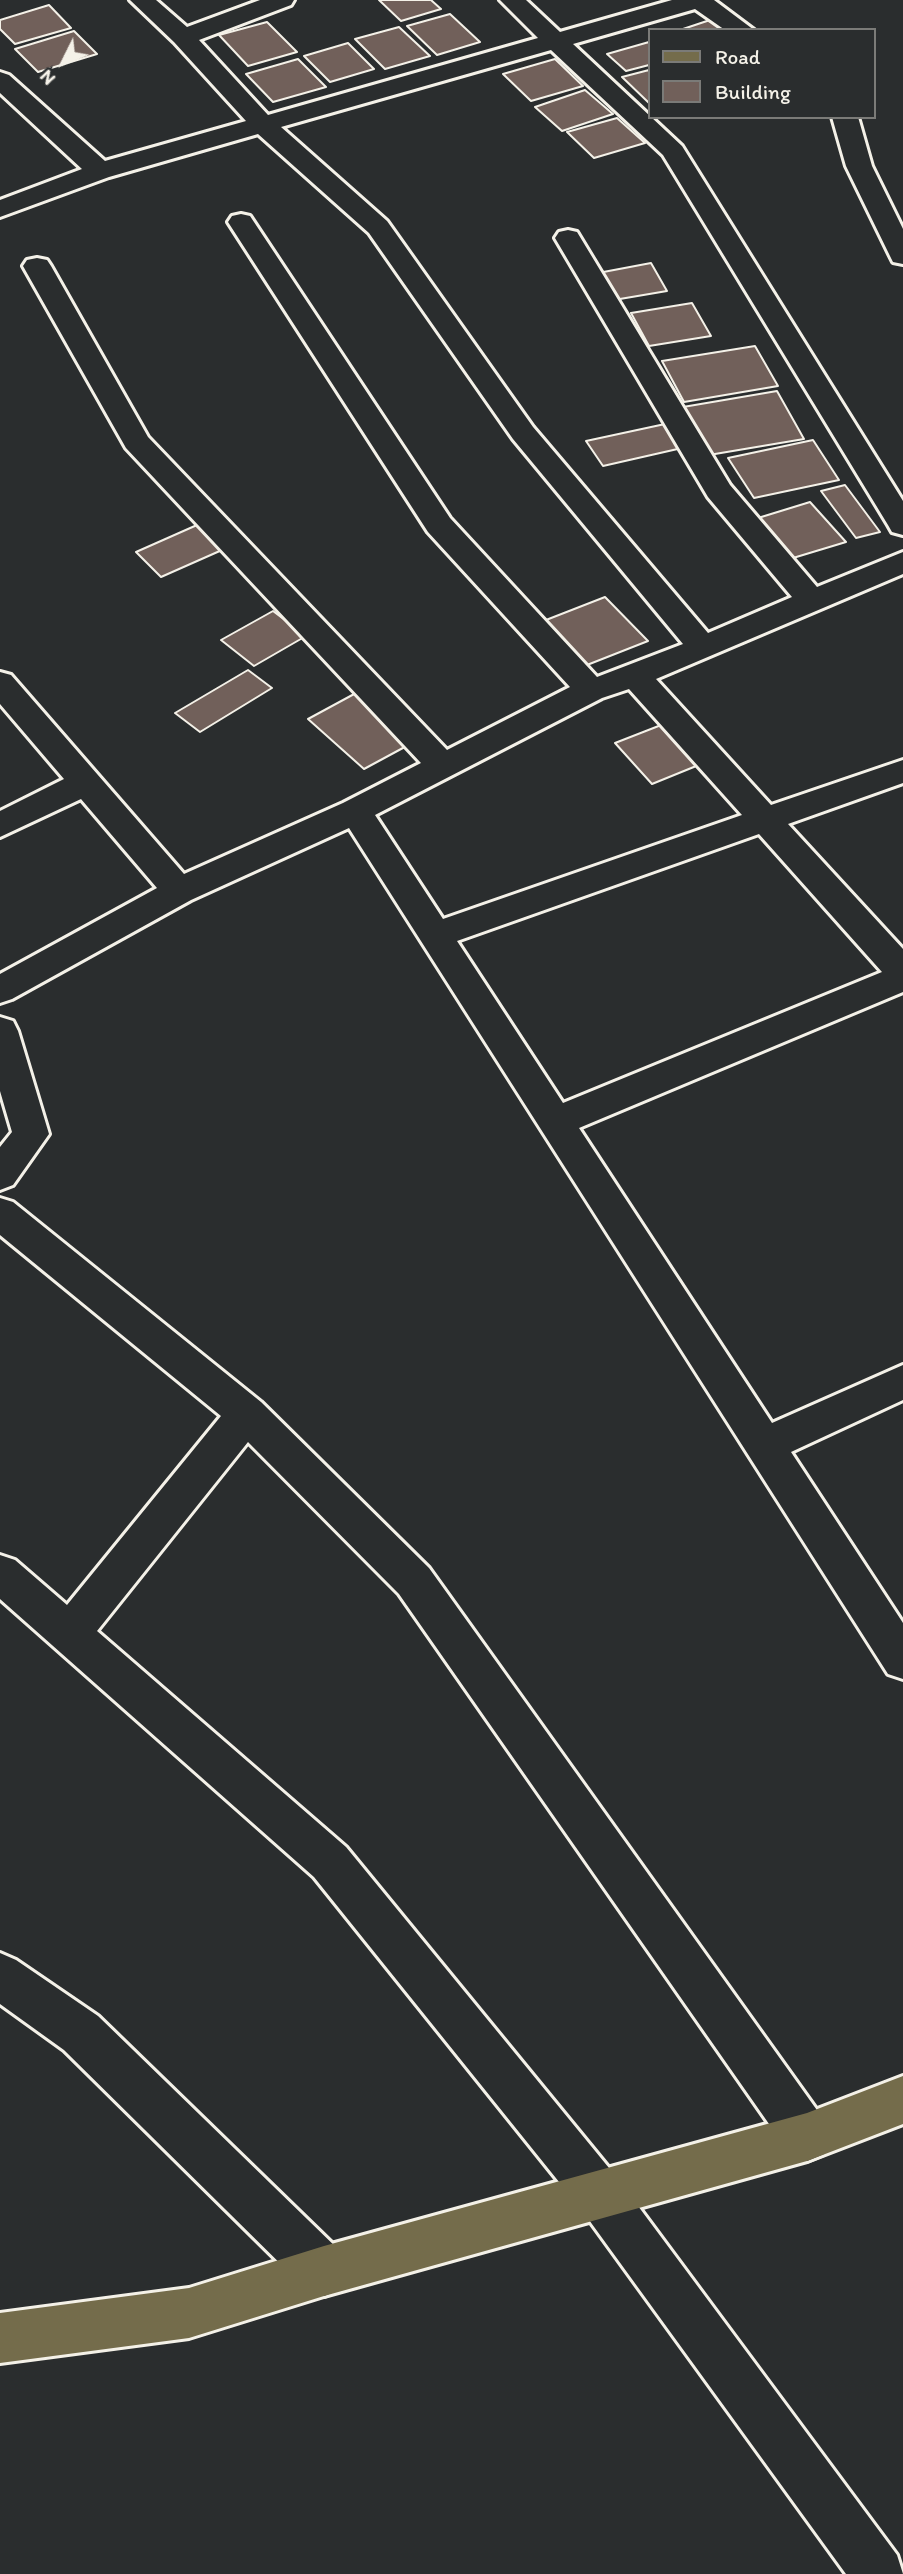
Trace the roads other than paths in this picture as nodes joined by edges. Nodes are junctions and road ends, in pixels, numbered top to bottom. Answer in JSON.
{"nodes":[{"id":1,"x":142,"y":0,"type":"edge"},
{"id":2,"x":282,"y":0,"type":"edge"},
{"id":3,"x":512,"y":0,"type":"edge"},
{"id":4,"x":698,"y":0,"type":"edge"},
{"id":5,"x":739,"y":28,"type":"edge"},
{"id":6,"x":183,"y":37,"type":"junction"},
{"id":7,"x":555,"y":40,"type":"junction"},
{"id":8,"x":0,"y":80,"type":"edge"},
{"id":9,"x":846,"y":119,"type":"edge"},
{"id":10,"x":263,"y":125,"type":"junction"},
{"id":11,"x":100,"y":171,"type":"junction"},
{"id":12,"x":0,"y":209,"type":"edge"},
{"id":13,"x":241,"y":222,"type":"dead end"},
{"id":14,"x":568,"y":238,"type":"dead end"},
{"id":15,"x":903,"y":256,"type":"edge"},
{"id":16,"x":37,"y":266,"type":"dead end"},
{"id":17,"x":903,"y":525,"type":"edge"},
{"id":18,"x":903,"y":562,"type":"edge"},
{"id":19,"x":811,"y":600,"type":"junction"},
{"id":20,"x":703,"y":647,"type":"junction"},
{"id":21,"x":635,"y":676,"type":"junction"},
{"id":22,"x":0,"y":683,"type":"edge"},
{"id":23,"x":591,"y":690,"type":"junction"},
{"id":24,"x":443,"y":766,"type":"junction"},
{"id":25,"x":903,"y":771,"type":"edge"},
{"id":26,"x":86,"y":782,"type":"junction"},
{"id":27,"x":355,"y":811,"type":"junction"},
{"id":28,"x":764,"y":819,"type":"junction"},
{"id":29,"x":0,"y":825,"type":"edge"},
{"id":30,"x":179,"y":891,"type":"junction"},
{"id":31,"x":435,"y":935,"type":"junction"},
{"id":32,"x":903,"y":972,"type":"edge"},
{"id":33,"x":903,"y":978,"type":"edge"},
{"id":34,"x":0,"y":990,"type":"edge"},
{"id":35,"x":0,"y":1031,"type":"edge"},
{"id":36,"x":555,"y":1122,"type":"junction"},
{"id":37,"x":0,"y":1175,"type":"edge"},
{"id":38,"x":0,"y":1213,"type":"edge"},
{"id":39,"x":903,"y":1382,"type":"edge"},
{"id":40,"x":247,"y":1414,"type":"junction"},
{"id":41,"x":764,"y":1446,"type":"junction"},
{"id":42,"x":0,"y":1573,"type":"edge"},
{"id":43,"x":69,"y":1634,"type":"junction"},
{"id":44,"x":903,"y":1660,"type":"edge"},
{"id":45,"x":0,"y":1976,"type":"edge"},
{"id":46,"x":903,"y":2100,"type":"edge"},
{"id":47,"x":807,"y":2137,"type":"junction"},
{"id":48,"x":601,"y":2196,"type":"junction"},
{"id":49,"x":324,"y":2271,"type":"junction"},
{"id":50,"x":0,"y":2338,"type":"edge"},
{"id":51,"x":878,"y":2574,"type":"edge"}],
"edges":[{"from":1,"to":6,"type":"street"},
{"from":2,"to":6,"type":"street"},
{"from":3,"to":7,"type":"street"},
{"from":4,"to":5,"type":"street"},
{"from":4,"to":7,"type":"street"},
{"from":6,"to":10,"type":"street"},
{"from":7,"to":10,"type":"street"},
{"from":7,"to":17,"type":"street"},
{"from":8,"to":11,"type":"street"},
{"from":9,"to":15,"type":"street"},
{"from":10,"to":11,"type":"street"},
{"from":10,"to":20,"type":"street"},
{"from":11,"to":12,"type":"street"},
{"from":13,"to":23,"type":"street"},
{"from":14,"to":19,"type":"street"},
{"from":16,"to":24,"type":"street"},
{"from":18,"to":19,"type":"street"},
{"from":19,"to":20,"type":"street"},
{"from":20,"to":21,"type":"street"},
{"from":21,"to":23,"type":"street"},
{"from":21,"to":28,"type":"street"},
{"from":22,"to":26,"type":"street"},
{"from":23,"to":24,"type":"street"},
{"from":24,"to":27,"type":"street"},
{"from":25,"to":28,"type":"street"},
{"from":26,"to":29,"type":"street"},
{"from":26,"to":30,"type":"street"},
{"from":27,"to":30,"type":"street"},
{"from":27,"to":31,"type":"street"},
{"from":28,"to":31,"type":"street"},
{"from":28,"to":32,"type":"street"},
{"from":30,"to":34,"type":"street"},
{"from":31,"to":36,"type":"street"},
{"from":33,"to":36,"type":"street"},
{"from":35,"to":37,"type":"street"},
{"from":36,"to":41,"type":"street"},
{"from":38,"to":40,"type":"street"},
{"from":39,"to":41,"type":"street"},
{"from":40,"to":43,"type":"street"},
{"from":40,"to":47,"type":"street"},
{"from":41,"to":44,"type":"street"},
{"from":42,"to":43,"type":"street"},
{"from":43,"to":48,"type":"street"},
{"from":45,"to":49,"type":"street"},
{"from":46,"to":47,"type":"main road"},
{"from":47,"to":48,"type":"main road"},
{"from":48,"to":49,"type":"main road"},
{"from":48,"to":51,"type":"street"},
{"from":49,"to":50,"type":"main road"}]}
